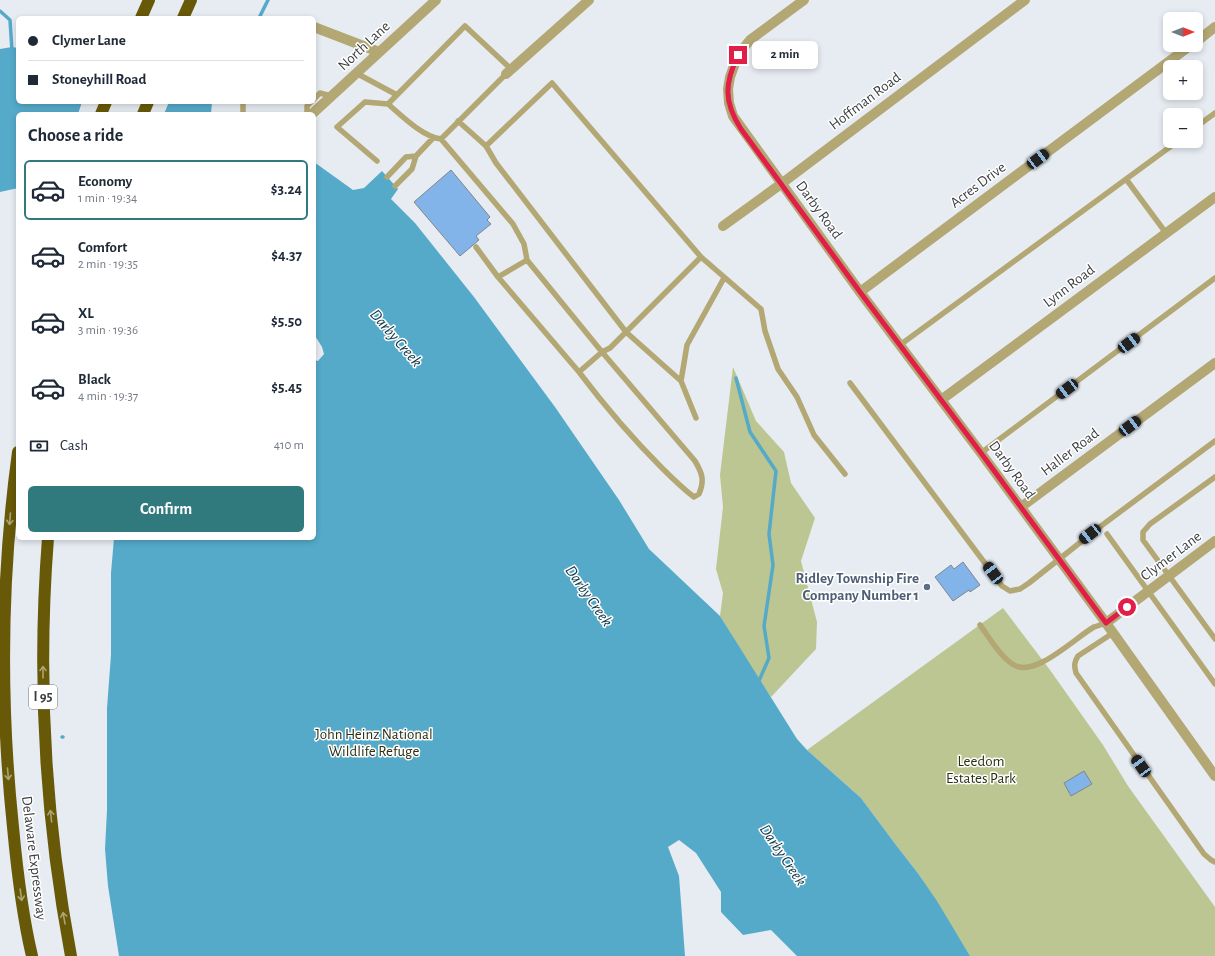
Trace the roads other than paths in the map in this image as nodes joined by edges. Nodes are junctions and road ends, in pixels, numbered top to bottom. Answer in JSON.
{"nodes":[{"id":1,"x":149,"y":0,"type":"edge"},
{"id":2,"x":191,"y":0,"type":"edge"},
{"id":3,"x":436,"y":0,"type":"edge"},
{"id":4,"x":589,"y":0,"type":"edge"},
{"id":5,"x":804,"y":0,"type":"edge"},
{"id":6,"x":1025,"y":0,"type":"edge"},
{"id":7,"x":142,"y":16,"type":"edge"},
{"id":8,"x":184,"y":16,"type":"edge"},
{"id":9,"x":316,"y":27,"type":"edge"},
{"id":10,"x":1215,"y":27,"type":"edge"},
{"id":11,"x":1203,"y":36,"type":"edge"},
{"id":12,"x":379,"y":52,"type":"junction"},
{"id":13,"x":1182,"y":52,"type":"edge"},
{"id":14,"x":509,"y":72,"type":"junction"},
{"id":15,"x":356,"y":73,"type":"junction"},
{"id":16,"x":397,"y":95,"type":"junction"},
{"id":17,"x":332,"y":96,"type":"junction"},
{"id":18,"x":316,"y":97,"type":"edge"},
{"id":19,"x":388,"y":104,"type":"junction"},
{"id":20,"x":314,"y":112,"type":"edge"},
{"id":21,"x":1215,"y":113,"type":"edge"},
{"id":22,"x":458,"y":121,"type":"junction"},
{"id":23,"x":1203,"y":122,"type":"edge"},
{"id":24,"x":433,"y":138,"type":"junction"},
{"id":25,"x":441,"y":139,"type":"junction"},
{"id":26,"x":486,"y":146,"type":"junction"},
{"id":27,"x":1168,"y":148,"type":"edge"},
{"id":28,"x":416,"y":156,"type":"junction"},
{"id":29,"x":376,"y":161,"type":"dead end"},
{"id":30,"x":387,"y":177,"type":"dead end"},
{"id":31,"x":1126,"y":179,"type":"junction"},
{"id":32,"x":781,"y":184,"type":"junction"},
{"id":33,"x":395,"y":186,"type":"dead end"},
{"id":34,"x":1215,"y":197,"type":"edge"},
{"id":35,"x":723,"y":226,"type":"dead end"},
{"id":36,"x":1166,"y":233,"type":"junction"},
{"id":37,"x":476,"y":247,"type":"dead end"},
{"id":38,"x":701,"y":257,"type":"junction"},
{"id":39,"x":527,"y":260,"type":"junction"},
{"id":40,"x":498,"y":277,"type":"junction"},
{"id":41,"x":724,"y":278,"type":"junction"},
{"id":42,"x":1215,"y":278,"type":"edge"},
{"id":43,"x":860,"y":292,"type":"junction"},
{"id":44,"x":626,"y":332,"type":"junction"},
{"id":45,"x":900,"y":345,"type":"junction"},
{"id":46,"x":602,"y":352,"type":"junction"},
{"id":47,"x":1215,"y":363,"type":"edge"},
{"id":48,"x":579,"y":372,"type":"junction"},
{"id":49,"x":681,"y":381,"type":"junction"},
{"id":50,"x":850,"y":383,"type":"dead end"},
{"id":51,"x":942,"y":400,"type":"junction"},
{"id":52,"x":696,"y":418,"type":"dead end"},
{"id":53,"x":1215,"y":441,"type":"edge"},
{"id":54,"x":981,"y":453,"type":"junction"},
{"id":55,"x":16,"y":469,"type":"edge"},
{"id":56,"x":845,"y":474,"type":"dead end"},
{"id":57,"x":1215,"y":477,"type":"edge"},
{"id":58,"x":1021,"y":507,"type":"junction"},
{"id":59,"x":1107,"y":534,"type":"dead end"},
{"id":60,"x":48,"y":540,"type":"edge"},
{"id":61,"x":1214,"y":545,"type":"edge"},
{"id":62,"x":1059,"y":559,"type":"junction"},
{"id":63,"x":1170,"y":575,"type":"junction"},
{"id":64,"x":1148,"y":592,"type":"junction"},
{"id":65,"x":1106,"y":623,"type":"junction"},
{"id":66,"x":980,"y":625,"type":"dead end"},
{"id":67,"x":1113,"y":633,"type":"junction"},
{"id":68,"x":1215,"y":639,"type":"edge"},
{"id":69,"x":1215,"y":684,"type":"edge"},
{"id":70,"x":1215,"y":776,"type":"edge"},
{"id":71,"x":1215,"y":862,"type":"edge"},
{"id":72,"x":32,"y":956,"type":"edge"},
{"id":73,"x":71,"y":956,"type":"edge"}],
"edges":[{"from":1,"to":7,"type":"highway"},
{"from":2,"to":8,"type":"highway"},
{"from":3,"to":12,"type":"street","name":"North Lane"},
{"from":4,"to":14,"type":"street"},
{"from":5,"to":32,"type":"street","name":"Darby Road"},
{"from":6,"to":32,"type":"street","name":"Hoffman Road"},
{"from":9,"to":12,"type":"street"},
{"from":10,"to":11,"type":"street"},
{"from":12,"to":15,"type":"street","name":"North Lane"},
{"from":13,"to":43,"type":"street","name":"Acres Drive"},
{"from":14,"to":16,"type":"lane"},
{"from":14,"to":22,"type":"lane"},
{"from":15,"to":16,"type":"lane"},
{"from":15,"to":17,"type":"street","name":"North Lane"},
{"from":16,"to":19,"type":"lane"},
{"from":17,"to":18,"type":"lane"},
{"from":17,"to":20,"type":"street","name":"North Lane"},
{"from":19,"to":24,"type":"lane"},
{"from":19,"to":29,"type":"lane"},
{"from":21,"to":23,"type":"lane"},
{"from":22,"to":25,"type":"lane"},
{"from":22,"to":26,"type":"lane"},
{"from":24,"to":25,"type":"lane"},
{"from":24,"to":28,"type":"lane"},
{"from":25,"to":39,"type":"lane"},
{"from":26,"to":38,"type":"lane"},
{"from":26,"to":44,"type":"lane"},
{"from":27,"to":31,"type":"lane"},
{"from":28,"to":30,"type":"lane"},
{"from":28,"to":33,"type":"lane"},
{"from":31,"to":36,"type":"lane"},
{"from":31,"to":45,"type":"lane"},
{"from":32,"to":35,"type":"street","name":"Hoffman Road"},
{"from":32,"to":43,"type":"street","name":"Darby Road"},
{"from":34,"to":36,"type":"street","name":"Lynn Road"},
{"from":36,"to":51,"type":"street","name":"Lynn Road"},
{"from":37,"to":40,"type":"lane"},
{"from":38,"to":41,"type":"lane"},
{"from":38,"to":44,"type":"lane"},
{"from":39,"to":40,"type":"lane"},
{"from":39,"to":46,"type":"lane"},
{"from":40,"to":48,"type":"lane"},
{"from":41,"to":49,"type":"lane"},
{"from":41,"to":56,"type":"lane"},
{"from":42,"to":54,"type":"lane"},
{"from":43,"to":45,"type":"street","name":"Darby Road"},
{"from":44,"to":46,"type":"lane"},
{"from":44,"to":49,"type":"lane"},
{"from":45,"to":51,"type":"street","name":"Darby Road"},
{"from":46,"to":48,"type":"lane"},
{"from":46,"to":48,"type":"lane"},
{"from":47,"to":58,"type":"street","name":"Haller Road"},
{"from":49,"to":52,"type":"lane"},
{"from":50,"to":62,"type":"lane"},
{"from":51,"to":54,"type":"street","name":"Darby Road"},
{"from":53,"to":62,"type":"lane"},
{"from":54,"to":58,"type":"street","name":"Darby Road"},
{"from":55,"to":72,"type":"highway","name":"Delaware Expressway","one_way":true},
{"from":57,"to":63,"type":"lane"},
{"from":58,"to":62,"type":"street","name":"Darby Road"},
{"from":59,"to":64,"type":"lane"},
{"from":73,"to":60,"type":"highway","name":"Delaware Expressway","number":"I 95","one_way":true},
{"from":61,"to":63,"type":"street","name":"Clymer Lane"},
{"from":62,"to":65,"type":"street","name":"Darby Road"},
{"from":63,"to":64,"type":"street","name":"Clymer Lane"},
{"from":63,"to":68,"type":"lane"},
{"from":64,"to":65,"type":"street","name":"Clymer Lane"},
{"from":64,"to":69,"type":"lane"},
{"from":65,"to":66,"type":"lane"},
{"from":65,"to":67,"type":"street","name":"Darby Road"},
{"from":67,"to":70,"type":"street","name":"Darby Road"},
{"from":67,"to":71,"type":"lane"}]}
